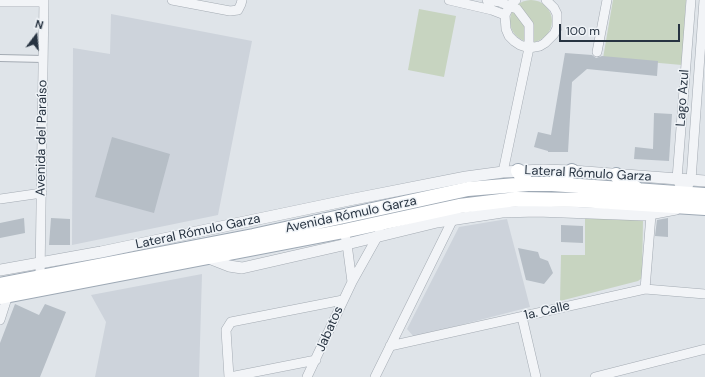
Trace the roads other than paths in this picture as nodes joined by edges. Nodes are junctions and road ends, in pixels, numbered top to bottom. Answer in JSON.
{"nodes":[{"id":1,"x":172,"y":0,"type":"edge"},
{"id":2,"x":242,"y":0,"type":"edge"},
{"id":3,"x":449,"y":0,"type":"edge"},
{"id":4,"x":487,"y":0,"type":"edge"},
{"id":5,"x":607,"y":0,"type":"edge"},
{"id":6,"x":691,"y":0,"type":"edge"},
{"id":7,"x":704,"y":0,"type":"edge"},
{"id":8,"x":44,"y":1,"type":"edge"},
{"id":9,"x":549,"y":1,"type":"edge"},
{"id":10,"x":0,"y":2,"type":"edge"},
{"id":11,"x":513,"y":3,"type":"edge"},
{"id":12,"x":505,"y":15,"type":"junction"},
{"id":13,"x":529,"y":48,"type":"junction"},
{"id":14,"x":687,"y":51,"type":"junction"},
{"id":15,"x":597,"y":52,"type":"dead end"},
{"id":16,"x":702,"y":54,"type":"edge"},
{"id":17,"x":0,"y":58,"type":"edge"},
{"id":18,"x":43,"y":59,"type":"junction"},
{"id":19,"x":518,"y":171,"type":"junction"},
{"id":20,"x":503,"y":172,"type":"junction"},
{"id":21,"x":572,"y":172,"type":"junction"},
{"id":22,"x":616,"y":175,"type":"junction"},
{"id":23,"x":677,"y":180,"type":"junction"},
{"id":24,"x":691,"y":180,"type":"junction"},
{"id":25,"x":705,"y":181,"type":"edge"},
{"id":26,"x":528,"y":184,"type":"junction"},
{"id":27,"x":552,"y":184,"type":"junction"},
{"id":28,"x":639,"y":190,"type":"junction"},
{"id":29,"x":42,"y":193,"type":"junction"},
{"id":30,"x":705,"y":195,"type":"edge"},
{"id":31,"x":0,"y":199,"type":"edge"},
{"id":32,"x":684,"y":200,"type":"junction"},
{"id":33,"x":705,"y":208,"type":"edge"},
{"id":34,"x":457,"y":212,"type":"junction"},
{"id":35,"x":650,"y":215,"type":"junction"},
{"id":36,"x":384,"y":222,"type":"junction"},
{"id":37,"x":345,"y":237,"type":"junction"},
{"id":38,"x":378,"y":237,"type":"junction"},
{"id":39,"x":0,"y":270,"type":"edge"},
{"id":40,"x":40,"y":270,"type":"junction"},
{"id":41,"x":352,"y":282,"type":"junction"},
{"id":42,"x":645,"y":289,"type":"junction"},
{"id":43,"x":705,"y":294,"type":"edge"},
{"id":44,"x":3,"y":295,"type":"edge"},
{"id":45,"x":343,"y":300,"type":"junction"},
{"id":46,"x":522,"y":317,"type":"junction"},
{"id":47,"x":0,"y":320,"type":"edge"},
{"id":48,"x":390,"y":346,"type":"junction"},
{"id":49,"x":705,"y":349,"type":"edge"},
{"id":50,"x":316,"y":360,"type":"junction"},
{"id":51,"x":229,"y":377,"type":"edge"},
{"id":52,"x":307,"y":377,"type":"edge"},
{"id":53,"x":375,"y":377,"type":"edge"},
{"id":54,"x":536,"y":377,"type":"edge"},
{"id":55,"x":595,"y":377,"type":"edge"}],
"edges":[{"from":1,"to":2,"type":"street"},
{"from":3,"to":12,"type":"street"},
{"from":4,"to":11,"type":"street"},
{"from":5,"to":15,"type":"street"},
{"from":6,"to":14,"type":"street","name":"Lago Azul"},
{"from":7,"to":16,"type":"street","name":"Lago Azul"},
{"from":8,"to":10,"type":"street"},
{"from":8,"to":18,"type":"street","name":"Avenida del Paraíso"},
{"from":9,"to":13,"type":"street"},
{"from":11,"to":12,"type":"street"},
{"from":11,"to":13,"type":"street"},
{"from":12,"to":13,"type":"street"},
{"from":13,"to":20,"type":"street"},
{"from":14,"to":16,"type":"street"},
{"from":14,"to":23,"type":"street","name":"Lago Azul"},
{"from":16,"to":24,"type":"street","name":"Lago Azul"},
{"from":17,"to":18,"type":"street"},
{"from":18,"to":29,"type":"street","name":"Avenida del Paraíso"},
{"from":19,"to":20,"type":"street","name":"Lateral Rómulo Garza"},
{"from":19,"to":21,"type":"street","name":"Lateral Rómulo Garza"},
{"from":19,"to":26,"type":"main road"},
{"from":20,"to":40,"type":"street","name":"Lateral Rómulo Garza"},
{"from":21,"to":22,"type":"street","name":"Lateral Rómulo Garza"},
{"from":21,"to":27,"type":"main road"},
{"from":22,"to":23,"type":"street","name":"Lateral Rómulo Garza"},
{"from":22,"to":28,"type":"main road"},
{"from":23,"to":24,"type":"street","name":"Lateral Rómulo Garza"},
{"from":23,"to":32,"type":"street"},
{"from":24,"to":25,"type":"street","name":"Lateral Rómulo Garza"},
{"from":24,"to":32,"type":"street","name":"Lago Azul"},
{"from":26,"to":27,"type":"main road","name":"Avenida Rómulo Garza"},
{"from":26,"to":40,"type":"main road","name":"Avenida Rómulo Garza"},
{"from":27,"to":28,"type":"main road","name":"Avenida Rómulo Garza"},
{"from":28,"to":32,"type":"main road","name":"Avenida Rómulo Garza"},
{"from":29,"to":31,"type":"street"},
{"from":29,"to":40,"type":"street","name":"Avenida del Paraíso"},
{"from":30,"to":32,"type":"main road","name":"Avenida Rómulo Garza"},
{"from":32,"to":33,"type":"main road","name":"Avenida Rómulo Garza"},
{"from":32,"to":34,"type":"main road","name":"Avenida Rómulo Garza"},
{"from":32,"to":35,"type":"street"},
{"from":34,"to":35,"type":"street"},
{"from":34,"to":36,"type":"main road","name":"Avenida Rómulo Garza"},
{"from":34,"to":38,"type":"street"},
{"from":34,"to":48,"type":"street"},
{"from":35,"to":42,"type":"street"},
{"from":36,"to":37,"type":"main road","name":"Avenida Rómulo Garza"},
{"from":36,"to":38,"type":"street","name":"Jabatos"},
{"from":37,"to":38,"type":"street"},
{"from":37,"to":41,"type":"street"},
{"from":37,"to":44,"type":"main road","name":"Avenida Rómulo Garza"},
{"from":38,"to":41,"type":"street","name":"Jabatos"},
{"from":39,"to":40,"type":"street","name":"Lateral Rómulo Garza"},
{"from":40,"to":44,"type":"main road","name":"Avenida Rómulo Garza"},
{"from":41,"to":45,"type":"street","name":"Jabatos"},
{"from":42,"to":43,"type":"street","name":"1a. Calle"},
{"from":42,"to":46,"type":"street","name":"1a. Calle"},
{"from":44,"to":47,"type":"street"},
{"from":45,"to":50,"type":"street","name":"Jabatos"},
{"from":45,"to":51,"type":"street"},
{"from":46,"to":48,"type":"street","name":"1a. Calle"},
{"from":46,"to":54,"type":"street"},
{"from":48,"to":53,"type":"street"},
{"from":49,"to":55,"type":"street"},
{"from":50,"to":51,"type":"street"},
{"from":50,"to":52,"type":"street","name":"Jabatos"}]}
